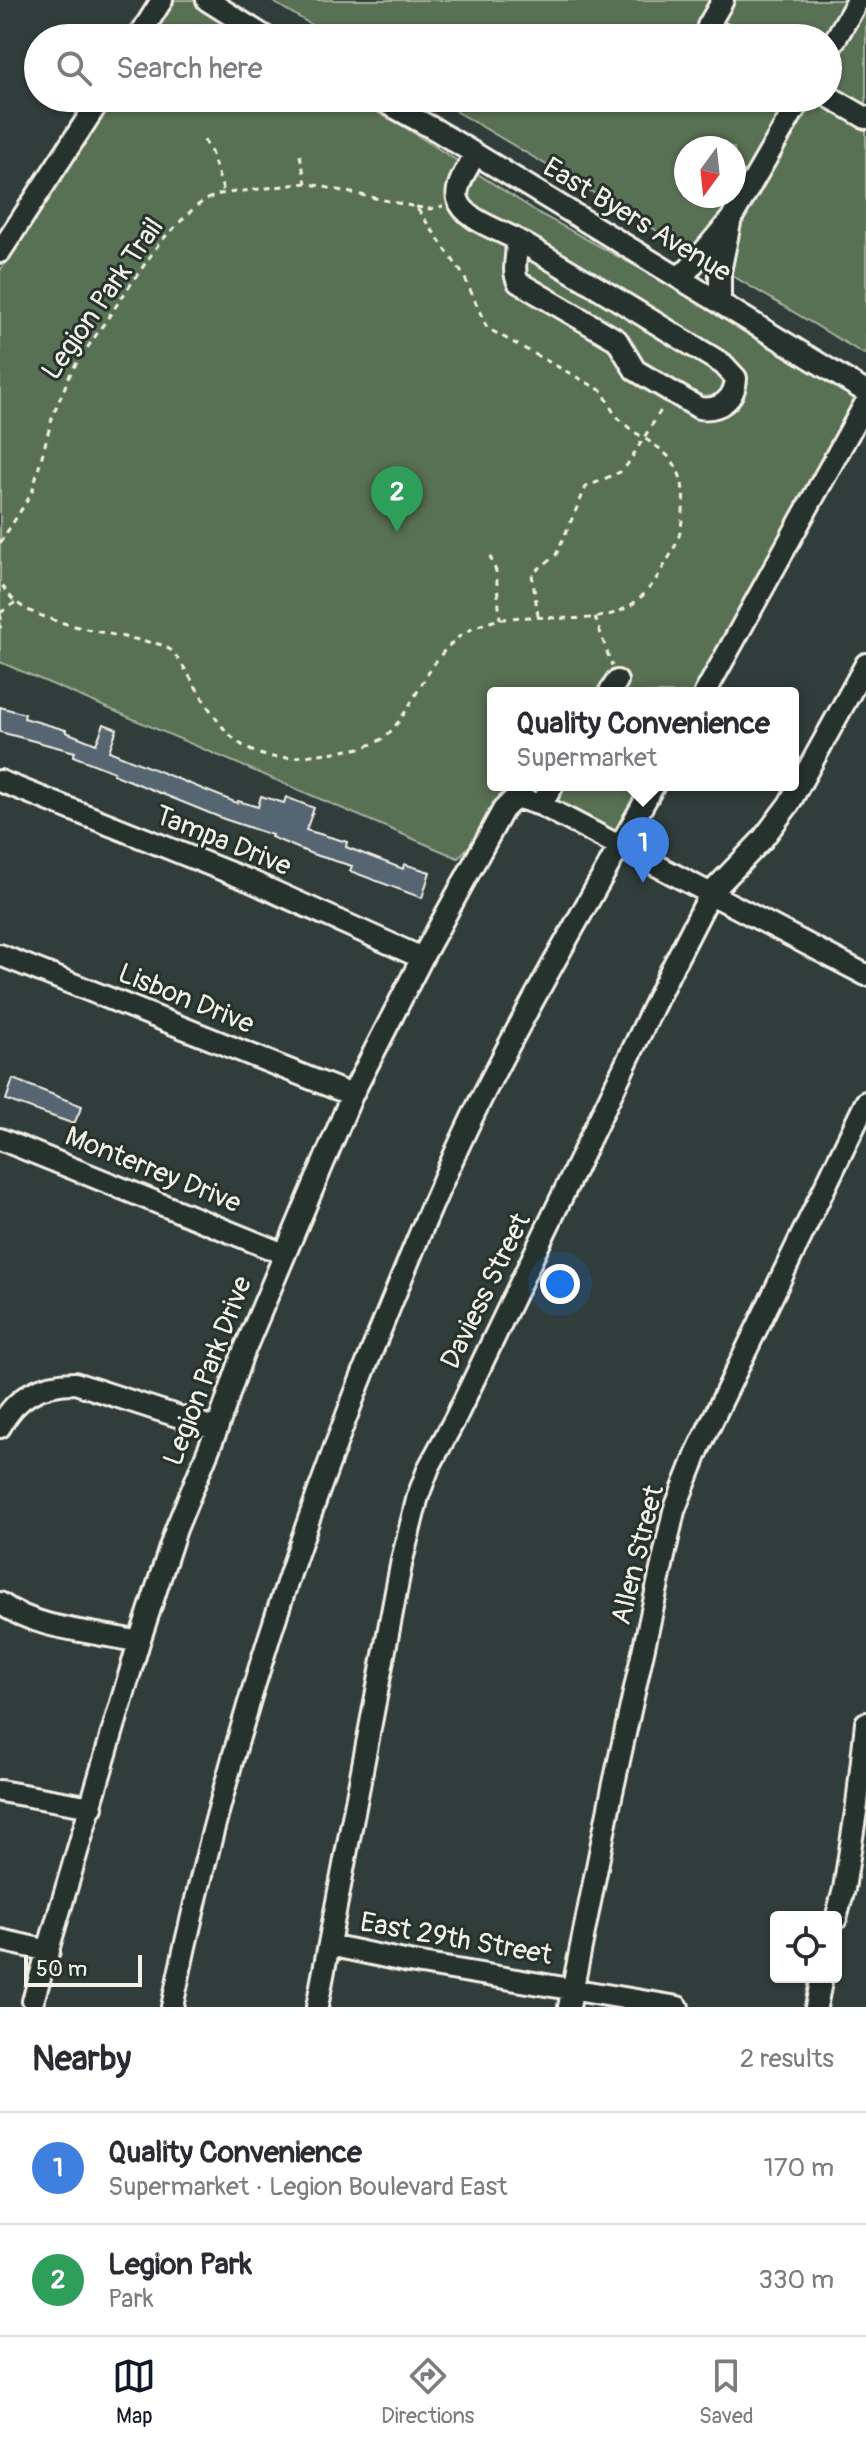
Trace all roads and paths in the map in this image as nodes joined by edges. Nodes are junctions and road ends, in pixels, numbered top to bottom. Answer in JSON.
{"nodes":[{"id":1,"x":162,"y":0,"type":"edge"},
{"id":2,"x":207,"y":0,"type":"edge"},
{"id":3,"x":723,"y":0,"type":"edge"},
{"id":4,"x":858,"y":0,"type":"edge"},
{"id":5,"x":147,"y":24,"type":"edge"},
{"id":6,"x":245,"y":24,"type":"edge"},
{"id":7,"x":709,"y":24,"type":"edge"},
{"id":8,"x":842,"y":28,"type":"edge"},
{"id":9,"x":842,"y":104,"type":"edge"},
{"id":10,"x":92,"y":112,"type":"edge"},
{"id":11,"x":402,"y":112,"type":"edge"},
{"id":12,"x":793,"y":112,"type":"edge"},
{"id":13,"x":866,"y":118,"type":"edge"},
{"id":14,"x":204,"y":140,"type":"dead end"},
{"id":15,"x":475,"y":154,"type":"junction"},
{"id":16,"x":300,"y":155,"type":"dead end"},
{"id":17,"x":306,"y":183,"type":"junction"},
{"id":18,"x":224,"y":193,"type":"junction"},
{"id":19,"x":458,"y":201,"type":"junction"},
{"id":20,"x":416,"y":207,"type":"junction"},
{"id":21,"x":731,"y":219,"type":"junction"},
{"id":22,"x":516,"y":240,"type":"junction"},
{"id":23,"x":0,"y":252,"type":"edge"},
{"id":24,"x":677,"y":277,"type":"junction"},
{"id":25,"x":720,"y":303,"type":"junction"},
{"id":26,"x":866,"y":392,"type":"edge"},
{"id":27,"x":866,"y":402,"type":"edge"},
{"id":28,"x":663,"y":407,"type":"dead end"},
{"id":29,"x":645,"y":438,"type":"junction"},
{"id":30,"x":0,"y":543,"type":"edge"},
{"id":31,"x":490,"y":556,"type":"dead end"},
{"id":32,"x":0,"y":581,"type":"edge"},
{"id":33,"x":16,"y":602,"type":"junction"},
{"id":34,"x":0,"y":614,"type":"edge"},
{"id":35,"x":595,"y":617,"type":"junction"},
{"id":36,"x":538,"y":618,"type":"junction"},
{"id":37,"x":500,"y":619,"type":"junction"},
{"id":38,"x":0,"y":628,"type":"edge"},
{"id":39,"x":866,"y":664,"type":"edge"},
{"id":40,"x":613,"y":687,"type":"edge"},
{"id":41,"x":708,"y":687,"type":"edge"},
{"id":42,"x":0,"y":781,"type":"edge"},
{"id":43,"x":799,"y":786,"type":"edge"},
{"id":44,"x":549,"y":791,"type":"edge"},
{"id":45,"x":651,"y":791,"type":"edge"},
{"id":46,"x":796,"y":791,"type":"edge"},
{"id":47,"x":541,"y":805,"type":"junction"},
{"id":48,"x":619,"y":847,"type":"junction"},
{"id":49,"x":710,"y":894,"type":"junction"},
{"id":50,"x":0,"y":955,"type":"edge"},
{"id":51,"x":422,"y":958,"type":"junction"},
{"id":52,"x":866,"y":975,"type":"edge"},
{"id":53,"x":352,"y":1095,"type":"junction"},
{"id":54,"x":866,"y":1102,"type":"edge"},
{"id":55,"x":0,"y":1139,"type":"edge"},
{"id":56,"x":284,"y":1254,"type":"junction"},
{"id":57,"x":0,"y":1427,"type":"edge"},
{"id":58,"x":217,"y":1429,"type":"junction"},
{"id":59,"x":0,"y":1603,"type":"edge"},
{"id":60,"x":139,"y":1642,"type":"junction"},
{"id":61,"x":866,"y":1723,"type":"edge"},
{"id":62,"x":0,"y":1791,"type":"edge"},
{"id":63,"x":92,"y":1807,"type":"junction"},
{"id":64,"x":838,"y":1911,"type":"edge"},
{"id":65,"x":0,"y":1940,"type":"edge"},
{"id":66,"x":329,"y":1945,"type":"junction"},
{"id":67,"x":49,"y":1951,"type":"junction"},
{"id":68,"x":821,"y":1983,"type":"edge"},
{"id":69,"x":571,"y":1997,"type":"edge"},
{"id":70,"x":33,"y":2001,"type":"dead end"},
{"id":71,"x":172,"y":2007,"type":"edge"},
{"id":72,"x":317,"y":2007,"type":"edge"},
{"id":73,"x":678,"y":2007,"type":"edge"},
{"id":74,"x":816,"y":2007,"type":"edge"}],
"edges":[{"from":1,"to":5,"type":"street"},
{"from":2,"to":6,"type":"street"},
{"from":3,"to":7,"type":"street"},
{"from":4,"to":8,"type":"street"},
{"from":9,"to":13,"type":"street"},
{"from":10,"to":23,"type":"street"},
{"from":11,"to":15,"type":"street","name":"East Byers Avenue"},
{"from":12,"to":21,"type":"street"},
{"from":14,"to":18,"type":"path"},
{"from":15,"to":19,"type":"street"},
{"from":15,"to":24,"type":"street","name":"East Byers Avenue"},
{"from":16,"to":17,"type":"path"},
{"from":17,"to":18,"type":"path","name":"Legion Park Trail"},
{"from":17,"to":20,"type":"path","name":"Legion Park Trail"},
{"from":18,"to":30,"type":"path","name":"Legion Park Trail"},
{"from":19,"to":20,"type":"path","name":"Legion Park Trail"},
{"from":19,"to":22,"type":"street"},
{"from":20,"to":29,"type":"path"},
{"from":21,"to":24,"type":"street"},
{"from":21,"to":25,"type":"street"},
{"from":22,"to":22,"type":"street"},
{"from":24,"to":25,"type":"street","name":"East Byers Avenue"},
{"from":25,"to":26,"type":"street","name":"East Byers Avenue"},
{"from":27,"to":41,"type":"street"},
{"from":28,"to":29,"type":"path"},
{"from":29,"to":35,"type":"path"},
{"from":29,"to":36,"type":"path"},
{"from":31,"to":37,"type":"path"},
{"from":32,"to":33,"type":"path"},
{"from":33,"to":34,"type":"path"},
{"from":33,"to":37,"type":"path"},
{"from":34,"to":38,"type":"path"},
{"from":35,"to":36,"type":"path"},
{"from":35,"to":40,"type":"path"},
{"from":36,"to":37,"type":"path"},
{"from":39,"to":43,"type":"street","name":"Daviess Street"},
{"from":42,"to":51,"type":"street","name":"Tampa Drive"},
{"from":44,"to":47,"type":"street"},
{"from":45,"to":48,"type":"street"},
{"from":46,"to":49,"type":"street","name":"Daviess Street"},
{"from":47,"to":48,"type":"street"},
{"from":47,"to":51,"type":"street","name":"Legion Park Drive"},
{"from":48,"to":49,"type":"street"},
{"from":48,"to":71,"type":"street"},
{"from":49,"to":52,"type":"street"},
{"from":49,"to":66,"type":"street","name":"Daviess Street"},
{"from":50,"to":53,"type":"street","name":"Lisbon Drive"},
{"from":51,"to":53,"type":"street","name":"Legion Park Drive"},
{"from":53,"to":56,"type":"street","name":"Legion Park Drive"},
{"from":54,"to":69,"type":"street","name":"Allen Street"},
{"from":55,"to":56,"type":"street","name":"Monterrey Drive"},
{"from":56,"to":58,"type":"street","name":"Legion Park Drive"},
{"from":57,"to":58,"type":"street"},
{"from":58,"to":60,"type":"street","name":"Legion Park Drive"},
{"from":59,"to":60,"type":"street"},
{"from":60,"to":63,"type":"street","name":"Legion Park Drive"},
{"from":61,"to":64,"type":"street"},
{"from":62,"to":63,"type":"street"},
{"from":63,"to":67,"type":"street","name":"Legion Park Drive"},
{"from":65,"to":67,"type":"street"},
{"from":66,"to":69,"type":"street","name":"East 29th Street"},
{"from":66,"to":72,"type":"street","name":"Daviess Street"},
{"from":67,"to":70,"type":"street","name":"Legion Park Drive"},
{"from":68,"to":74,"type":"street"},
{"from":69,"to":73,"type":"street","name":"East 29th Street"}]}
